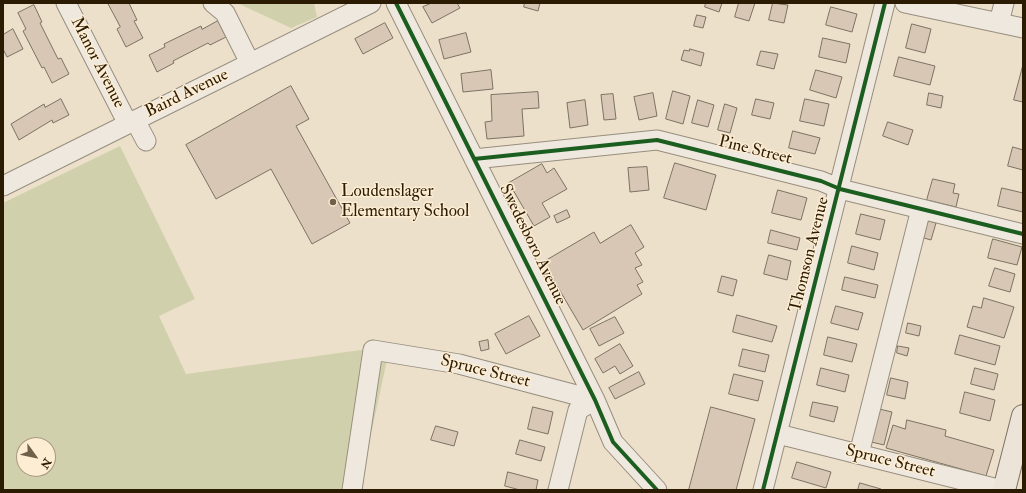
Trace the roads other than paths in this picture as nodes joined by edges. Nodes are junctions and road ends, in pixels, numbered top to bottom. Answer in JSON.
{"nodes":[{"id":1,"x":66,"y":3,"type":"edge"},
{"id":2,"x":213,"y":3,"type":"edge"},
{"id":3,"x":371,"y":3,"type":"edge"},
{"id":4,"x":396,"y":3,"type":"edge"},
{"id":5,"x":886,"y":3,"type":"edge"},
{"id":6,"x":905,"y":3,"type":"edge"},
{"id":7,"x":1004,"y":3,"type":"edge"},
{"id":8,"x":999,"y":23,"type":"junction"},
{"id":9,"x":1023,"y":28,"type":"edge"},
{"id":10,"x":250,"y":63,"type":"junction"},
{"id":11,"x":132,"y":122,"type":"junction"},
{"id":12,"x":146,"y":141,"type":"dead end"},
{"id":13,"x":474,"y":159,"type":"junction"},
{"id":14,"x":3,"y":186,"type":"edge"},
{"id":15,"x":840,"y":189,"type":"junction"},
{"id":16,"x":921,"y":209,"type":"junction"},
{"id":17,"x":1023,"y":234,"type":"edge"},
{"id":18,"x":595,"y":400,"type":"junction"},
{"id":19,"x":1023,"y":416,"type":"edge"},
{"id":20,"x":778,"y":434,"type":"junction"},
{"id":21,"x":859,"y":454,"type":"junction"},
{"id":22,"x":352,"y":490,"type":"edge"},
{"id":23,"x":558,"y":490,"type":"edge"},
{"id":24,"x":658,"y":490,"type":"edge"},
{"id":25,"x":763,"y":490,"type":"edge"},
{"id":26,"x":1003,"y":490,"type":"edge"}],
"edges":[{"from":1,"to":11,"type":"street","name":"Manor Avenue"},
{"from":2,"to":10,"type":"street"},
{"from":3,"to":10,"type":"street","name":"Baird Avenue"},
{"from":4,"to":13,"type":"street","name":"Swedesboro Avenue"},
{"from":5,"to":15,"type":"street","name":"Thomson Avenue"},
{"from":6,"to":8,"type":"street"},
{"from":7,"to":8,"type":"street"},
{"from":8,"to":9,"type":"street"},
{"from":10,"to":11,"type":"street","name":"Baird Avenue"},
{"from":11,"to":12,"type":"street","name":"Manor Avenue"},
{"from":11,"to":14,"type":"street","name":"Baird Avenue"},
{"from":13,"to":15,"type":"street","name":"Pine Street"},
{"from":13,"to":18,"type":"street","name":"Swedesboro Avenue"},
{"from":15,"to":16,"type":"street","name":"Pine Street"},
{"from":15,"to":20,"type":"street","name":"Thomson Avenue"},
{"from":16,"to":17,"type":"street","name":"Pine Street"},
{"from":16,"to":21,"type":"street"},
{"from":18,"to":22,"type":"street","name":"Spruce Street"},
{"from":18,"to":23,"type":"street"},
{"from":18,"to":24,"type":"street","name":"Swedesboro Avenue"},
{"from":19,"to":26,"type":"main road"},
{"from":20,"to":21,"type":"street","name":"Spruce Street"},
{"from":20,"to":25,"type":"street","name":"Thomson Avenue"},
{"from":21,"to":26,"type":"street","name":"Spruce Street"}]}
